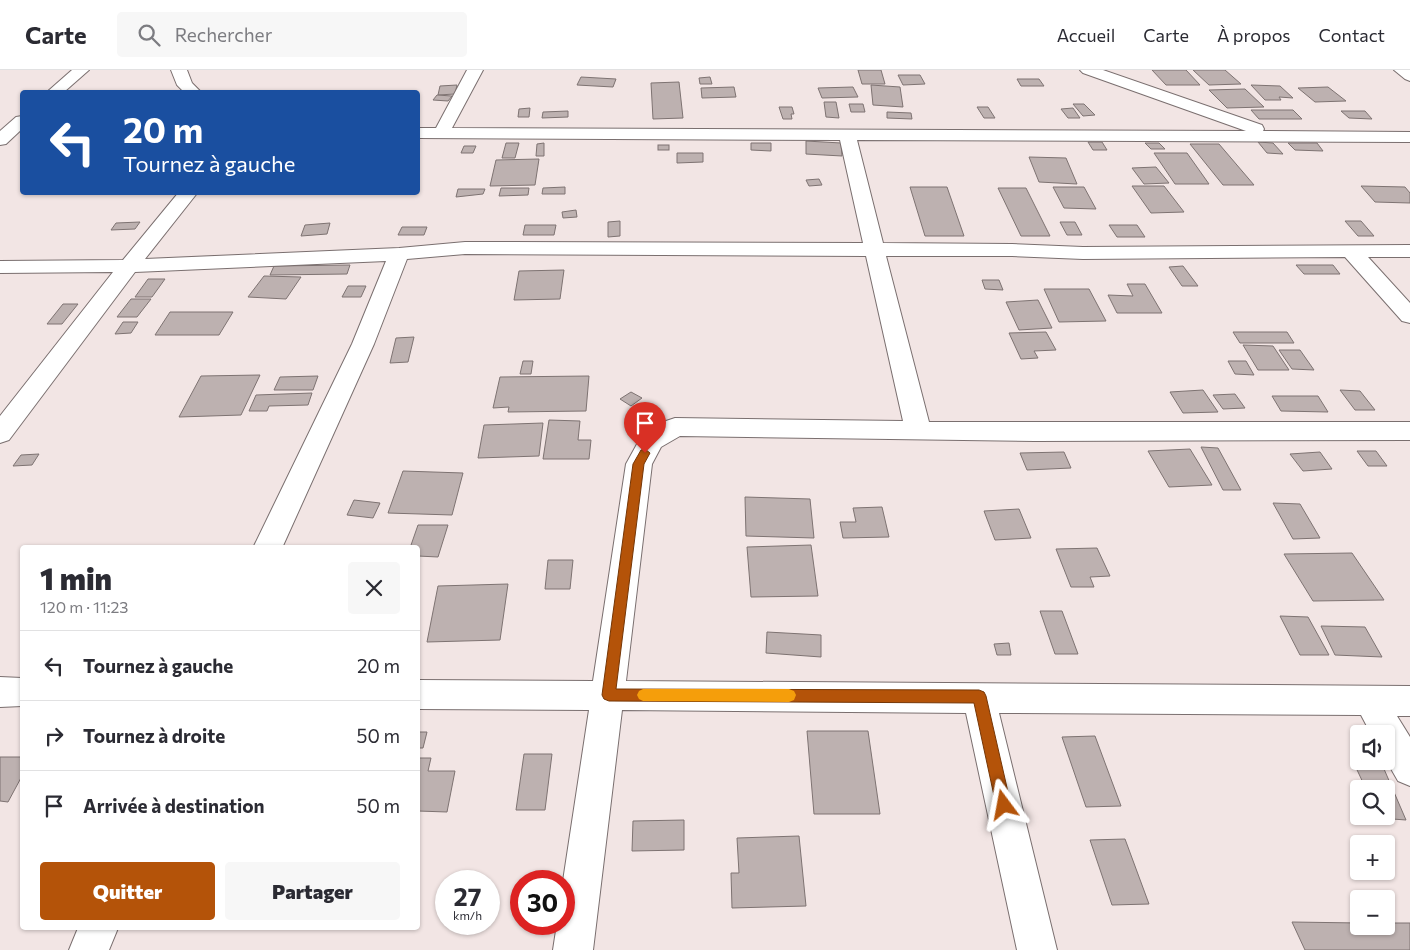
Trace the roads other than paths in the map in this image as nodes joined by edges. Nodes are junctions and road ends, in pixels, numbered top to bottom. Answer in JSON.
{"nodes":[{"id":1,"x":81,"y":70,"type":"edge"},
{"id":2,"x":179,"y":70,"type":"edge"},
{"id":3,"x":476,"y":70,"type":"edge"},
{"id":4,"x":1088,"y":70,"type":"edge"},
{"id":5,"x":1402,"y":70,"type":"edge"},
{"id":6,"x":1410,"y":76,"type":"edge"},
{"id":7,"x":57,"y":90,"type":"edge"},
{"id":8,"x":190,"y":90,"type":"edge"},
{"id":9,"x":442,"y":132,"type":"junction"},
{"id":10,"x":420,"y":133,"type":"edge"},
{"id":11,"x":847,"y":134,"type":"junction"},
{"id":12,"x":1276,"y":136,"type":"junction"},
{"id":13,"x":1410,"y":137,"type":"edge"},
{"id":14,"x":187,"y":195,"type":"edge"},
{"id":15,"x":875,"y":250,"type":"junction"},
{"id":16,"x":1351,"y":251,"type":"junction"},
{"id":17,"x":1410,"y":252,"type":"edge"},
{"id":18,"x":399,"y":254,"type":"junction"},
{"id":19,"x":128,"y":266,"type":"junction"},
{"id":20,"x":0,"y":267,"type":"edge"},
{"id":21,"x":1410,"y":316,"type":"edge"},
{"id":22,"x":918,"y":430,"type":"junction"},
{"id":23,"x":1410,"y":431,"type":"edge"},
{"id":24,"x":0,"y":434,"type":"edge"},
{"id":25,"x":268,"y":545,"type":"edge"},
{"id":26,"x":0,"y":692,"type":"edge"},
{"id":27,"x":20,"y":692,"type":"edge"},
{"id":28,"x":420,"y":694,"type":"edge"},
{"id":29,"x":609,"y":695,"type":"junction"},
{"id":30,"x":979,"y":696,"type":"junction"},
{"id":31,"x":1370,"y":700,"type":"junction"},
{"id":32,"x":1410,"y":701,"type":"edge"},
{"id":33,"x":1410,"y":769,"type":"edge"},
{"id":34,"x":97,"y":930,"type":"edge"},
{"id":35,"x":89,"y":950,"type":"edge"},
{"id":36,"x":573,"y":950,"type":"edge"},
{"id":37,"x":1037,"y":950,"type":"edge"}],
"edges":[{"from":1,"to":7,"type":"street"},
{"from":2,"to":8,"type":"street"},
{"from":3,"to":9,"type":"street"},
{"from":4,"to":12,"type":"street"},
{"from":5,"to":6,"type":"street"},
{"from":9,"to":10,"type":"street"},
{"from":9,"to":11,"type":"street"},
{"from":11,"to":12,"type":"street"},
{"from":11,"to":15,"type":"street"},
{"from":12,"to":13,"type":"street"},
{"from":14,"to":19,"type":"street"},
{"from":15,"to":16,"type":"street"},
{"from":15,"to":18,"type":"street"},
{"from":15,"to":22,"type":"street"},
{"from":16,"to":17,"type":"street"},
{"from":16,"to":21,"type":"street"},
{"from":18,"to":19,"type":"street"},
{"from":18,"to":25,"type":"street"},
{"from":19,"to":20,"type":"street"},
{"from":19,"to":24,"type":"street"},
{"from":22,"to":23,"type":"street"},
{"from":22,"to":29,"type":"street"},
{"from":26,"to":27,"type":"street"},
{"from":28,"to":29,"type":"street"},
{"from":29,"to":30,"type":"street"},
{"from":29,"to":36,"type":"street"},
{"from":30,"to":31,"type":"street"},
{"from":30,"to":37,"type":"street"},
{"from":31,"to":32,"type":"street"},
{"from":31,"to":33,"type":"street"},
{"from":34,"to":35,"type":"street"}]}
